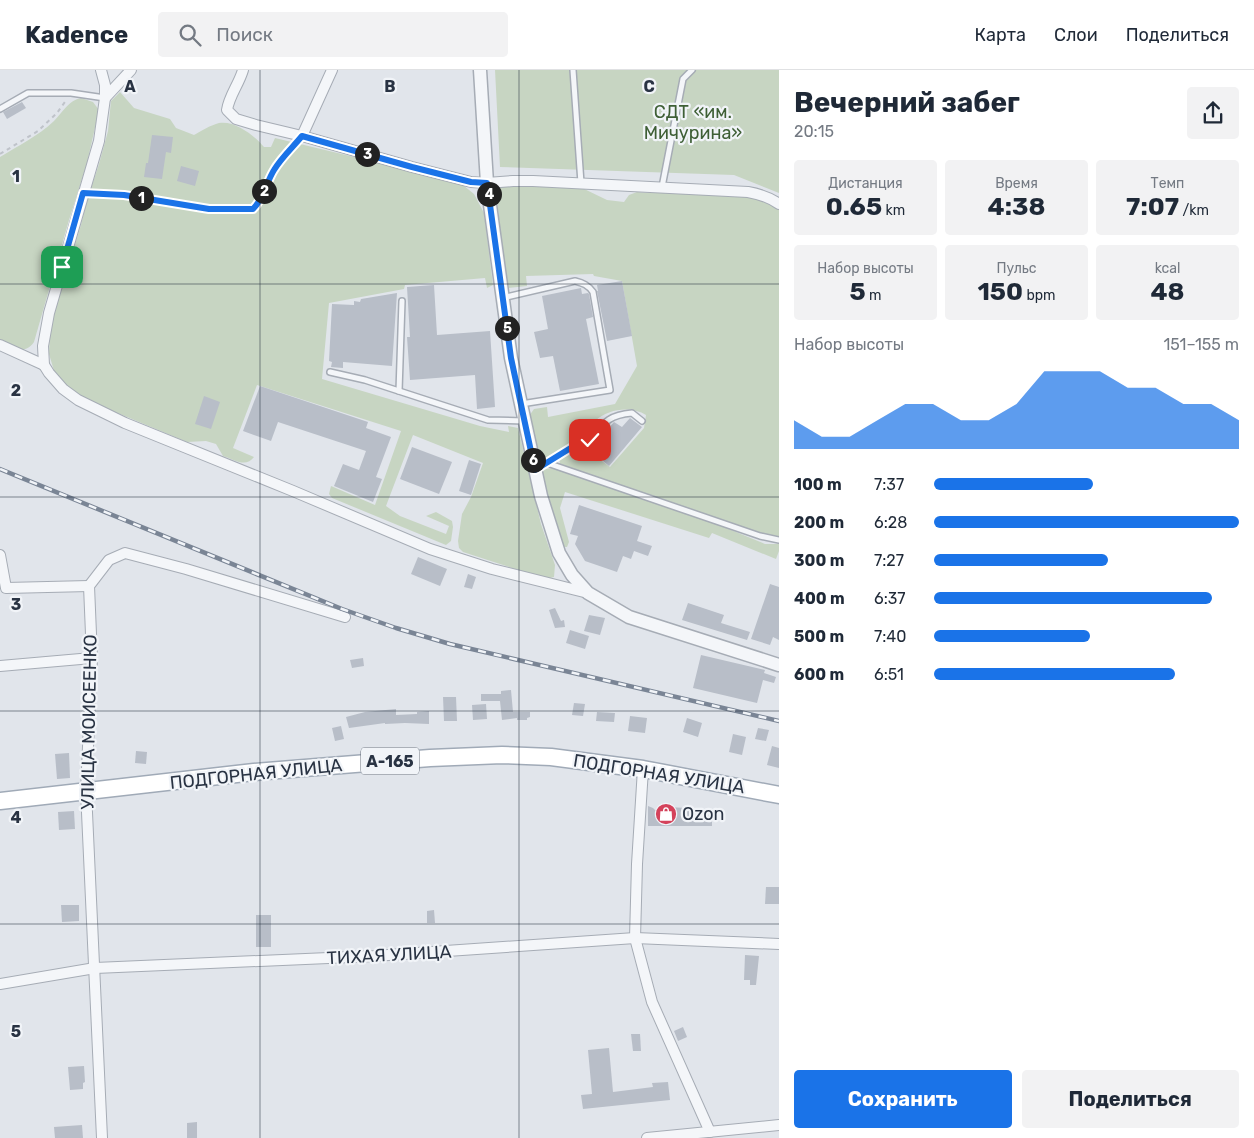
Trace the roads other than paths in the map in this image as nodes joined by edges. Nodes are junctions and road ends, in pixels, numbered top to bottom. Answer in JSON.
{"nodes":[{"id":1,"x":101,"y":70,"type":"edge"},
{"id":2,"x":132,"y":70,"type":"edge"},
{"id":3,"x":243,"y":70,"type":"edge"},
{"id":4,"x":332,"y":70,"type":"edge"},
{"id":5,"x":480,"y":70,"type":"edge"},
{"id":6,"x":573,"y":70,"type":"edge"},
{"id":7,"x":692,"y":70,"type":"edge"},
{"id":8,"x":105,"y":98,"type":"junction"},
{"id":9,"x":0,"y":109,"type":"edge"},
{"id":10,"x":302,"y":136,"type":"junction"},
{"id":11,"x":487,"y":183,"type":"junction"},
{"id":12,"x":581,"y":183,"type":"junction"},
{"id":13,"x":662,"y":186,"type":"junction"},
{"id":14,"x":779,"y":204,"type":"edge"},
{"id":15,"x":502,"y":298,"type":"junction"},
{"id":16,"x":402,"y":301,"type":"dead end"},
{"id":17,"x":0,"y":345,"type":"edge"},
{"id":18,"x":44,"y":365,"type":"junction"},
{"id":19,"x":330,"y":372,"type":"dead end"},
{"id":20,"x":399,"y":391,"type":"junction"},
{"id":21,"x":520,"y":404,"type":"junction"},
{"id":22,"x":524,"y":421,"type":"junction"},
{"id":23,"x":642,"y":421,"type":"dead end"},
{"id":24,"x":547,"y":463,"type":"junction"},
{"id":25,"x":535,"y":470,"type":"junction"},
{"id":26,"x":779,"y":540,"type":"edge"},
{"id":27,"x":0,"y":555,"type":"edge"},
{"id":28,"x":89,"y":586,"type":"junction"},
{"id":29,"x":588,"y":593,"type":"junction"},
{"id":30,"x":345,"y":617,"type":"dead end"},
{"id":31,"x":92,"y":658,"type":"junction"},
{"id":32,"x":779,"y":665,"type":"edge"},
{"id":33,"x":0,"y":666,"type":"edge"},
{"id":34,"x":643,"y":769,"type":"junction"},
{"id":35,"x":86,"y":791,"type":"junction"},
{"id":36,"x":779,"y":795,"type":"edge"},
{"id":37,"x":0,"y":801,"type":"edge"},
{"id":38,"x":635,"y":938,"type":"junction"},
{"id":39,"x":779,"y":944,"type":"edge"},
{"id":40,"x":95,"y":968,"type":"junction"},
{"id":41,"x":0,"y":984,"type":"edge"},
{"id":42,"x":779,"y":1125,"type":"edge"},
{"id":43,"x":710,"y":1132,"type":"junction"},
{"id":44,"x":724,"y":1134,"type":"edge"},
{"id":45,"x":102,"y":1138,"type":"edge"},
{"id":46,"x":647,"y":1138,"type":"edge"}],
"edges":[{"from":1,"to":8,"type":"street"},
{"from":2,"to":8,"type":"street"},
{"from":3,"to":10,"type":"street"},
{"from":4,"to":10,"type":"street"},
{"from":5,"to":11,"type":"street"},
{"from":6,"to":12,"type":"lane"},
{"from":7,"to":13,"type":"lane"},
{"from":8,"to":9,"type":"lane"},
{"from":8,"to":18,"type":"street"},
{"from":10,"to":11,"type":"street"},
{"from":11,"to":12,"type":"street"},
{"from":11,"to":15,"type":"street"},
{"from":12,"to":13,"type":"street"},
{"from":13,"to":14,"type":"street"},
{"from":15,"to":21,"type":"street"},
{"from":15,"to":21,"type":"lane"},
{"from":16,"to":20,"type":"lane"},
{"from":17,"to":18,"type":"street"},
{"from":18,"to":29,"type":"street"},
{"from":19,"to":20,"type":"lane"},
{"from":20,"to":22,"type":"lane"},
{"from":21,"to":22,"type":"street"},
{"from":22,"to":25,"type":"street"},
{"from":23,"to":24,"type":"lane"},
{"from":24,"to":25,"type":"lane"},
{"from":24,"to":26,"type":"lane"},
{"from":25,"to":29,"type":"street"},
{"from":27,"to":28,"type":"street"},
{"from":28,"to":30,"type":"street"},
{"from":28,"to":31,"type":"street","name":"УЛИЦА МОИСЕЕНКО"},
{"from":29,"to":32,"type":"street"},
{"from":31,"to":33,"type":"street"},
{"from":31,"to":35,"type":"street","name":"УЛИЦА МОИСЕЕНКО"},
{"from":34,"to":35,"type":"main road","name":"ПОДГОРНАЯ УЛИЦА","number":"А-165"},
{"from":34,"to":36,"type":"main road","name":"ПОДГОРНАЯ УЛИЦА","number":"А-165"},
{"from":34,"to":38,"type":"street"},
{"from":35,"to":37,"type":"main road","name":"ПОДГОРНАЯ УЛИЦА","number":"А-165"},
{"from":35,"to":40,"type":"street","name":"УЛИЦА МОИСЕЕНКО"},
{"from":38,"to":39,"type":"street","name":"ТИХАЯ УЛИЦА"},
{"from":38,"to":40,"type":"street","name":"ТИХАЯ УЛИЦА"},
{"from":38,"to":43,"type":"street"},
{"from":40,"to":41,"type":"street","name":"ТИХАЯ УЛИЦА"},
{"from":40,"to":45,"type":"street","name":"УЛИЦА МОИСЕЕНКО"},
{"from":42,"to":44,"type":"street"},
{"from":43,"to":44,"type":"street"},
{"from":43,"to":46,"type":"street"}]}
